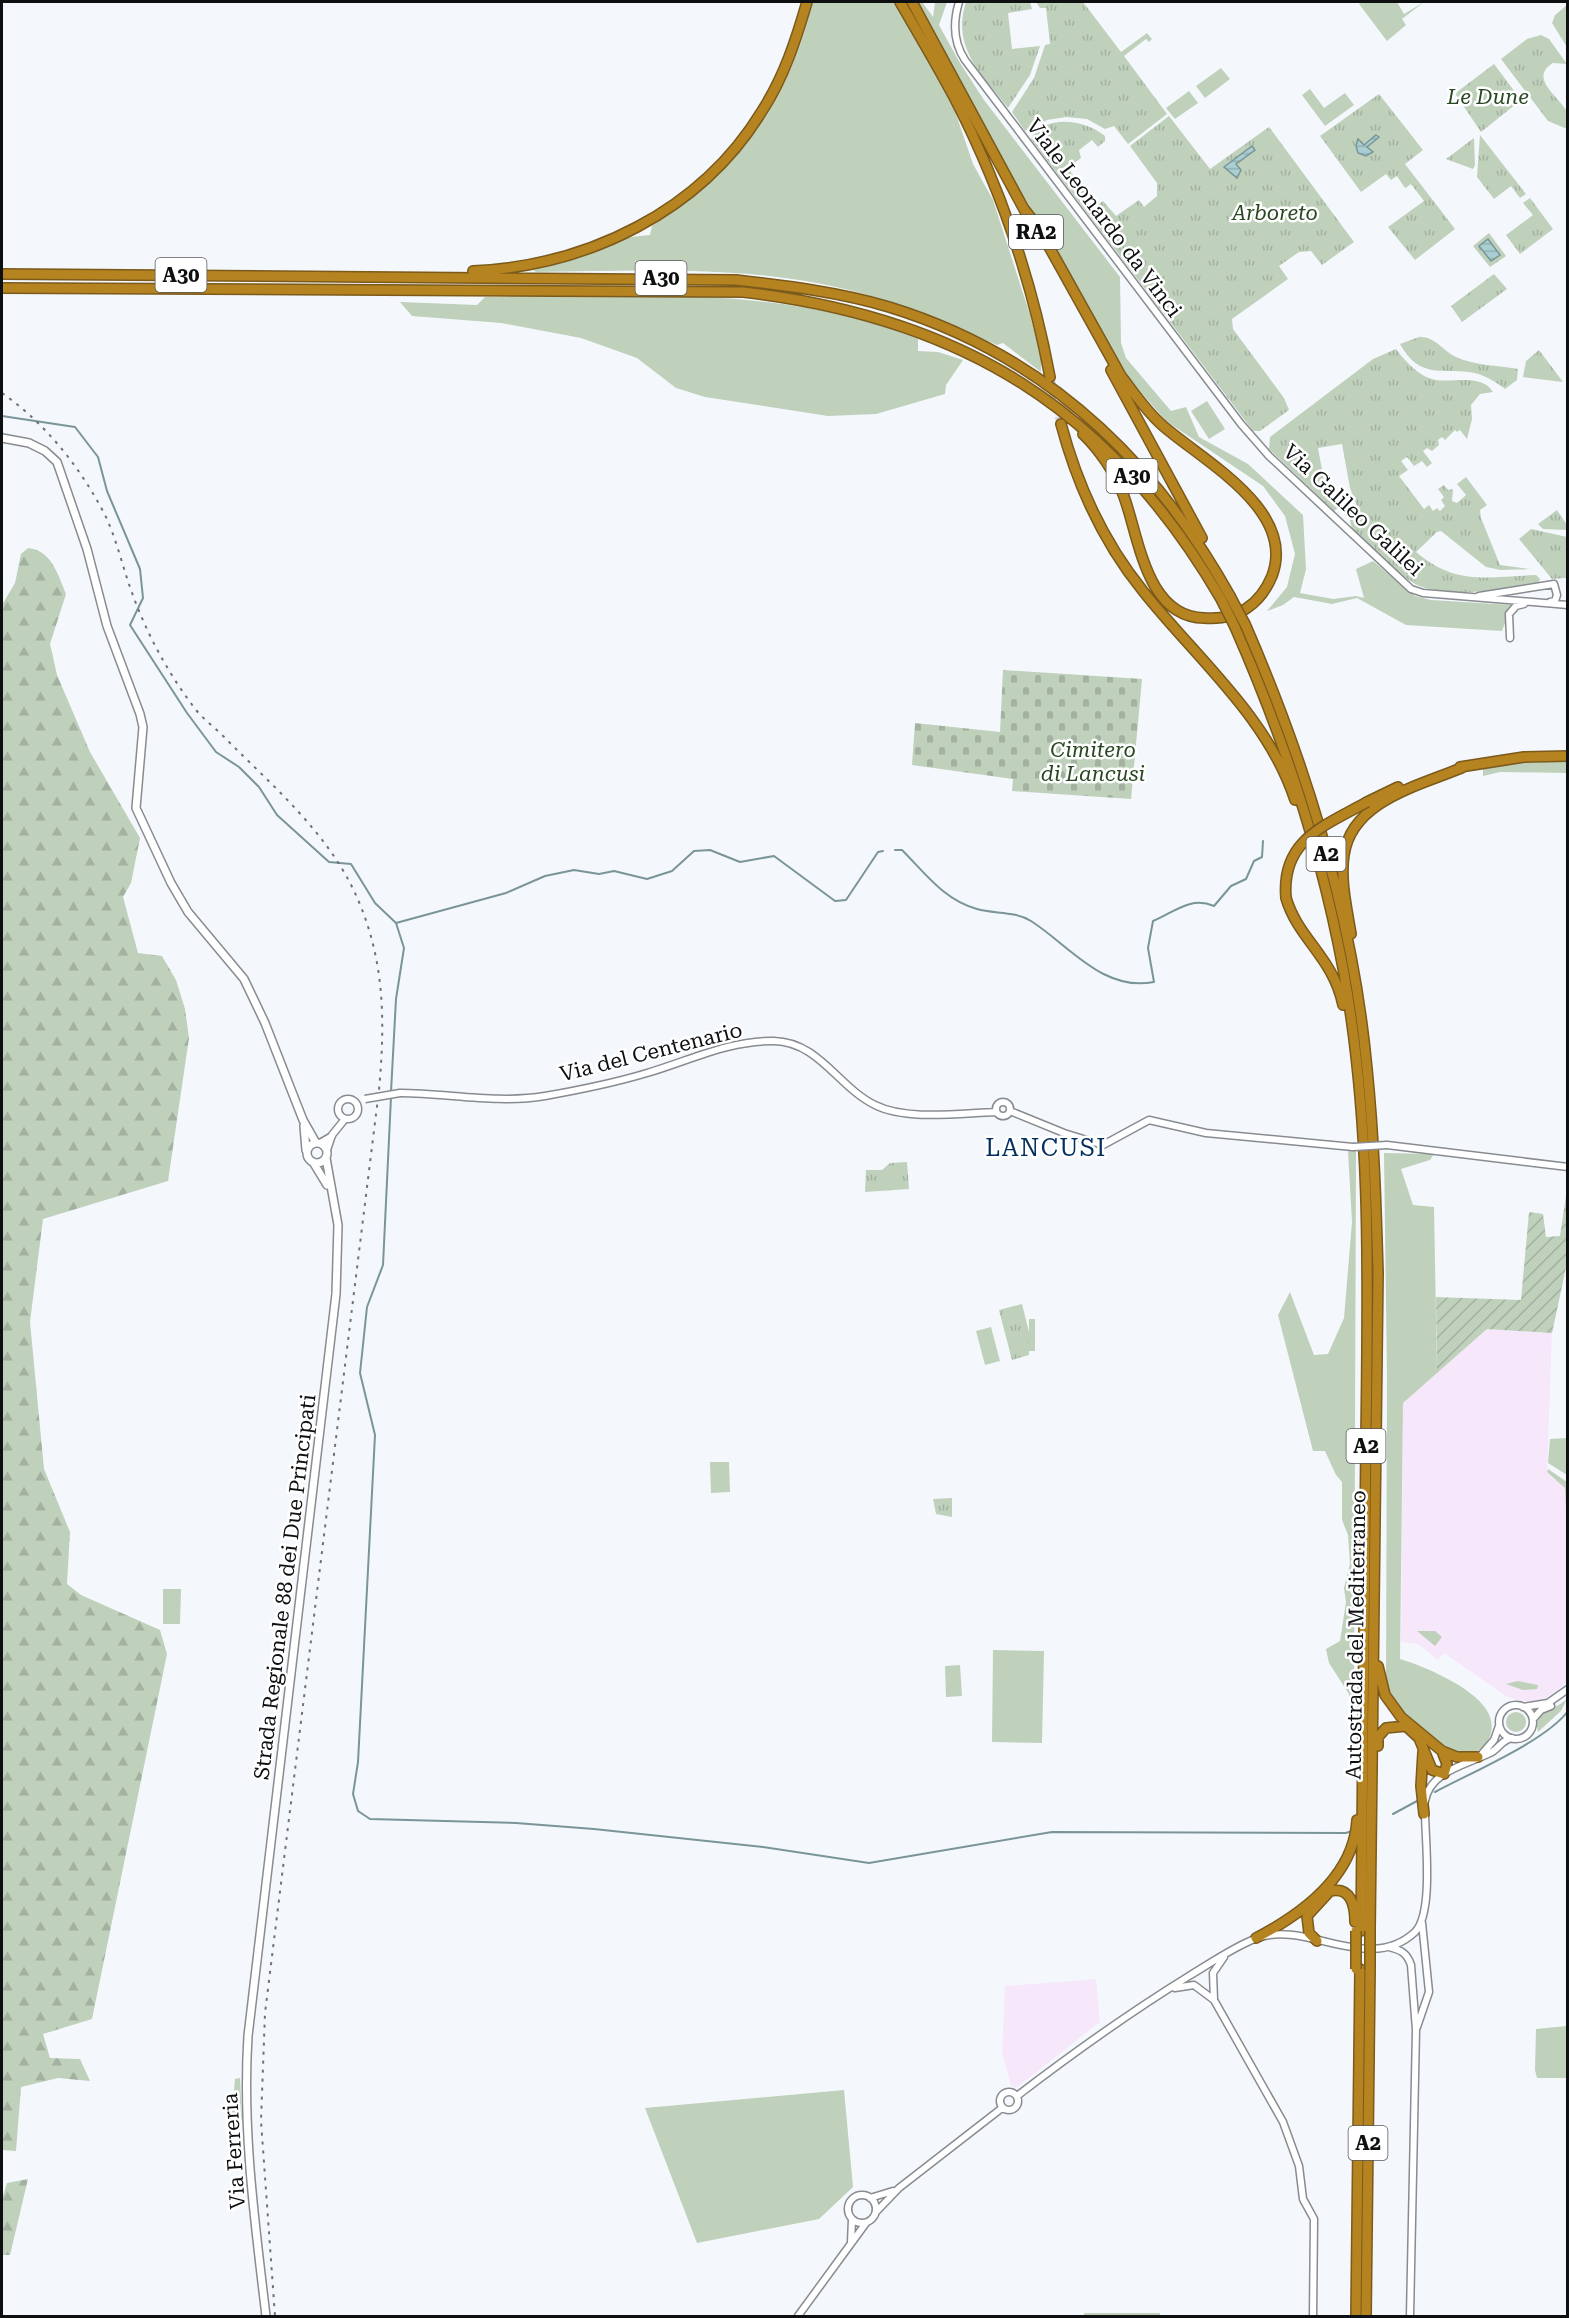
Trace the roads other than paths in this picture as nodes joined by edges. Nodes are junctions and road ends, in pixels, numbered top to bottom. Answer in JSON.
{"nodes":[{"id":1,"x":807,"y":2,"type":"edge"},
{"id":2,"x":900,"y":2,"type":"edge"},
{"id":3,"x":912,"y":2,"type":"edge"},
{"id":4,"x":959,"y":2,"type":"edge"},
{"id":5,"x":1024,"y":209,"type":"junction"},
{"id":6,"x":2,"y":274,"type":"edge"},
{"id":7,"x":387,"y":276,"type":"junction"},
{"id":8,"x":2,"y":288,"type":"edge"},
{"id":9,"x":1050,"y":376,"type":"tunnel mouth"},
{"id":10,"x":1017,"y":379,"type":"junction"},
{"id":11,"x":1061,"y":424,"type":"tunnel mouth"},
{"id":12,"x":2,"y":438,"type":"edge"},
{"id":13,"x":1257,"y":442,"type":"joint"},
{"id":14,"x":1215,"y":568,"type":"junction"},
{"id":15,"x":1528,"y":588,"type":"junction"},
{"id":16,"x":1226,"y":597,"type":"junction"},
{"id":17,"x":1467,"y":597,"type":"junction"},
{"id":18,"x":1533,"y":603,"type":"junction"},
{"id":19,"x":1544,"y":603,"type":"junction"},
{"id":20,"x":1568,"y":605,"type":"edge"},
{"id":21,"x":1510,"y":638,"type":"dead end"},
{"id":22,"x":1258,"y":666,"type":"junction"},
{"id":23,"x":1281,"y":713,"type":"joint"},
{"id":24,"x":1568,"y":756,"type":"edge"},
{"id":25,"x":1466,"y":766,"type":"junction"},
{"id":26,"x":1334,"y":929,"type":"junction"},
{"id":27,"x":1358,"y":999,"type":"junction"},
{"id":28,"x":365,"y":1099,"type":"junction"},
{"id":29,"x":347,"y":1100,"type":"junction"},
{"id":30,"x":358,"y":1108,"type":"junction"},
{"id":31,"x":1010,"y":1111,"type":"junction"},
{"id":32,"x":996,"y":1112,"type":"junction"},
{"id":33,"x":342,"y":1117,"type":"junction"},
{"id":34,"x":303,"y":1120,"type":"junction"},
{"id":35,"x":332,"y":1135,"type":"junction"},
{"id":36,"x":318,"y":1143,"type":"junction"},
{"id":37,"x":307,"y":1154,"type":"junction"},
{"id":38,"x":326,"y":1154,"type":"junction"},
{"id":39,"x":313,"y":1162,"type":"junction"},
{"id":40,"x":1568,"y":1167,"type":"edge"},
{"id":41,"x":1366,"y":1173,"type":"junction"},
{"id":42,"x":332,"y":1195,"type":"junction"},
{"id":43,"x":1376,"y":1497,"type":"junction"},
{"id":44,"x":1568,"y":1689,"type":"edge"},
{"id":45,"x":1568,"y":1694,"type":"edge"},
{"id":46,"x":1523,"y":1707,"type":"junction"},
{"id":47,"x":1533,"y":1719,"type":"junction"},
{"id":48,"x":1499,"y":1724,"type":"junction"},
{"id":49,"x":1512,"y":1738,"type":"junction"},
{"id":50,"x":1424,"y":1750,"type":"junction"},
{"id":51,"x":1442,"y":1751,"type":"junction"},
{"id":52,"x":1478,"y":1758,"type":"junction"},
{"id":53,"x":1362,"y":1765,"type":"junction"},
{"id":54,"x":1444,"y":1774,"type":"junction"},
{"id":55,"x":1424,"y":1814,"type":"junction"},
{"id":56,"x":1372,"y":1858,"type":"junction"},
{"id":57,"x":1422,"y":1923,"type":"junction"},
{"id":58,"x":1362,"y":1931,"type":"junction"},
{"id":59,"x":1257,"y":1938,"type":"junction"},
{"id":60,"x":1317,"y":1941,"type":"junction"},
{"id":61,"x":1389,"y":1947,"type":"junction"},
{"id":62,"x":1228,"y":1952,"type":"junction"},
{"id":63,"x":1362,"y":1969,"type":"junction"},
{"id":64,"x":254,"y":1983,"type":"joint"},
{"id":65,"x":1165,"y":1990,"type":"junction"},
{"id":66,"x":1214,"y":2000,"type":"junction"},
{"id":67,"x":1416,"y":2030,"type":"junction"},
{"id":68,"x":1017,"y":2096,"type":"junction"},
{"id":69,"x":1002,"y":2108,"type":"junction"},
{"id":70,"x":899,"y":2188,"type":"junction"},
{"id":71,"x":870,"y":2198,"type":"junction"},
{"id":72,"x":876,"y":2212,"type":"junction"},
{"id":73,"x":852,"y":2219,"type":"junction"},
{"id":74,"x":866,"y":2223,"type":"junction"},
{"id":75,"x":850,"y":2246,"type":"junction"},
{"id":76,"x":266,"y":2316,"type":"edge"},
{"id":77,"x":798,"y":2316,"type":"edge"},
{"id":78,"x":1313,"y":2316,"type":"edge"},
{"id":79,"x":1356,"y":2316,"type":"edge"},
{"id":80,"x":1368,"y":2316,"type":"edge"},
{"id":81,"x":1410,"y":2316,"type":"edge"}],
"edges":[{"from":1,"to":7,"type":"highway"},
{"from":2,"to":9,"type":"highway","number":"RA2"},
{"from":3,"to":5,"type":"highway","number":"RA2"},
{"from":4,"to":13,"type":"street","name":"Viale Leonardo da Vinci"},
{"from":5,"to":10,"type":"highway"},
{"from":5,"to":14,"type":"highway","number":"RA2"},
{"from":6,"to":7,"type":"highway","number":"A30"},
{"from":7,"to":14,"type":"highway","number":"A30"},
{"from":8,"to":10,"type":"highway","number":"A30"},
{"from":10,"to":16,"type":"highway","number":"A30"},
{"from":11,"to":26,"type":"highway"},
{"from":12,"to":34,"type":"main road"},
{"from":13,"to":17,"type":"street","name":"Via Galileo Galilei"},
{"from":14,"to":16,"type":"highway","number":"A30"},
{"from":15,"to":17,"type":"street","name":"Via Galileo Galilei"},
{"from":15,"to":18,"type":"street"},
{"from":15,"to":19,"type":"street","name":"Via Galileo Galilei"},
{"from":16,"to":22,"type":"highway","number":"A30","bridge":true},
{"from":16,"to":22,"type":"highway","number":"A30","bridge":true},
{"from":17,"to":18,"type":"street","name":"Via Galileo Galilei"},
{"from":18,"to":19,"type":"street","name":"Via Galileo Galilei"},
{"from":18,"to":21,"type":"street"},
{"from":19,"to":20,"type":"street","name":"Via Galileo Galilei"},
{"from":22,"to":23,"type":"highway","number":"A30"},
{"from":22,"to":26,"type":"highway","number":"A30"},
{"from":23,"to":27,"type":"highway","name":"Autostrada del Mediterraneo","number":"A2"},
{"from":24,"to":25,"type":"highway"},
{"from":25,"to":27,"type":"highway"},
{"from":25,"to":41,"type":"highway","bridge":true},
{"from":26,"to":41,"type":"highway","name":"Autostrada del Mediterraneo","number":"A2"},
{"from":27,"to":43,"type":"highway","name":"Autostrada del Mediterraneo","number":"A2"},
{"from":28,"to":29,"type":"street","name":"Via del Centenario"},
{"from":28,"to":30,"type":"street"},
{"from":28,"to":32,"type":"street","name":"Via del Centenario","bridge":true},
{"from":29,"to":30,"type":"street"},
{"from":29,"to":33,"type":"street"},
{"from":30,"to":33,"type":"street"},
{"from":31,"to":32,"type":"street"},
{"from":31,"to":32,"type":"street"},
{"from":31,"to":40,"type":"street","bridge":true},
{"from":33,"to":35,"type":"street"},
{"from":34,"to":36,"type":"main road"},
{"from":34,"to":37,"type":"main road"},
{"from":35,"to":36,"type":"street"},
{"from":35,"to":38,"type":"street"},
{"from":36,"to":37,"type":"main road"},
{"from":36,"to":38,"type":"main road"},
{"from":37,"to":39,"type":"main road","name":"Strada Regionale 88 dei Due Principati"},
{"from":38,"to":39,"type":"main road"},
{"from":38,"to":42,"type":"main road","name":"Strada Regionale 88 dei Due Principati"},
{"from":39,"to":42,"type":"main road","name":"Strada Regionale 88 dei Due Principati"},
{"from":41,"to":53,"type":"highway","name":"Autostrada del Mediterraneo","number":"A2"},
{"from":42,"to":64,"type":"main road","name":"Strada Regionale 88 dei Due Principati"},
{"from":43,"to":51,"type":"highway"},
{"from":43,"to":56,"type":"highway","name":"Autostrada del Mediterraneo","number":"A2"},
{"from":44,"to":46,"type":"street"},
{"from":45,"to":47,"type":"street"},
{"from":46,"to":47,"type":"street"},
{"from":46,"to":48,"type":"street"},
{"from":47,"to":49,"type":"street"},
{"from":48,"to":49,"type":"street"},
{"from":48,"to":52,"type":"street"},
{"from":49,"to":52,"type":"street"},
{"from":50,"to":54,"type":"highway"},
{"from":50,"to":55,"type":"highway"},
{"from":50,"to":56,"type":"highway"},
{"from":51,"to":52,"type":"highway"},
{"from":51,"to":54,"type":"highway"},
{"from":52,"to":54,"type":"street"},
{"from":53,"to":58,"type":"highway","name":"Autostrada del Mediterraneo","number":"A2"},
{"from":53,"to":59,"type":"highway"},
{"from":54,"to":55,"type":"street"},
{"from":55,"to":57,"type":"street"},
{"from":56,"to":58,"type":"highway","name":"Autostrada del Mediterraneo","number":"A2"},
{"from":57,"to":61,"type":"street"},
{"from":57,"to":67,"type":"street"},
{"from":58,"to":60,"type":"highway"},
{"from":58,"to":63,"type":"highway","name":"Autostrada del Mediterraneo","number":"A2","bridge":true},
{"from":59,"to":60,"type":"street"},
{"from":59,"to":62,"type":"street"},
{"from":60,"to":61,"type":"street"},
{"from":61,"to":67,"type":"street"},
{"from":62,"to":65,"type":"street"},
{"from":62,"to":66,"type":"street"},
{"from":63,"to":79,"type":"highway","name":"Autostrada del Mediterraneo","number":"A2"},
{"from":63,"to":80,"type":"highway","name":"Autostrada del Mediterraneo","number":"A2"},
{"from":64,"to":76,"type":"main road","name":"Via Ferreria"},
{"from":65,"to":66,"type":"street"},
{"from":65,"to":68,"type":"street"},
{"from":66,"to":78,"type":"street"},
{"from":67,"to":81,"type":"street"},
{"from":68,"to":69,"type":"street"},
{"from":68,"to":69,"type":"street"},
{"from":69,"to":70,"type":"street"},
{"from":70,"to":71,"type":"street"},
{"from":70,"to":72,"type":"street"},
{"from":71,"to":72,"type":"street"},
{"from":71,"to":73,"type":"street"},
{"from":72,"to":74,"type":"street"},
{"from":73,"to":74,"type":"street"},
{"from":73,"to":75,"type":"street"},
{"from":74,"to":75,"type":"street"},
{"from":75,"to":77,"type":"street"}]}
